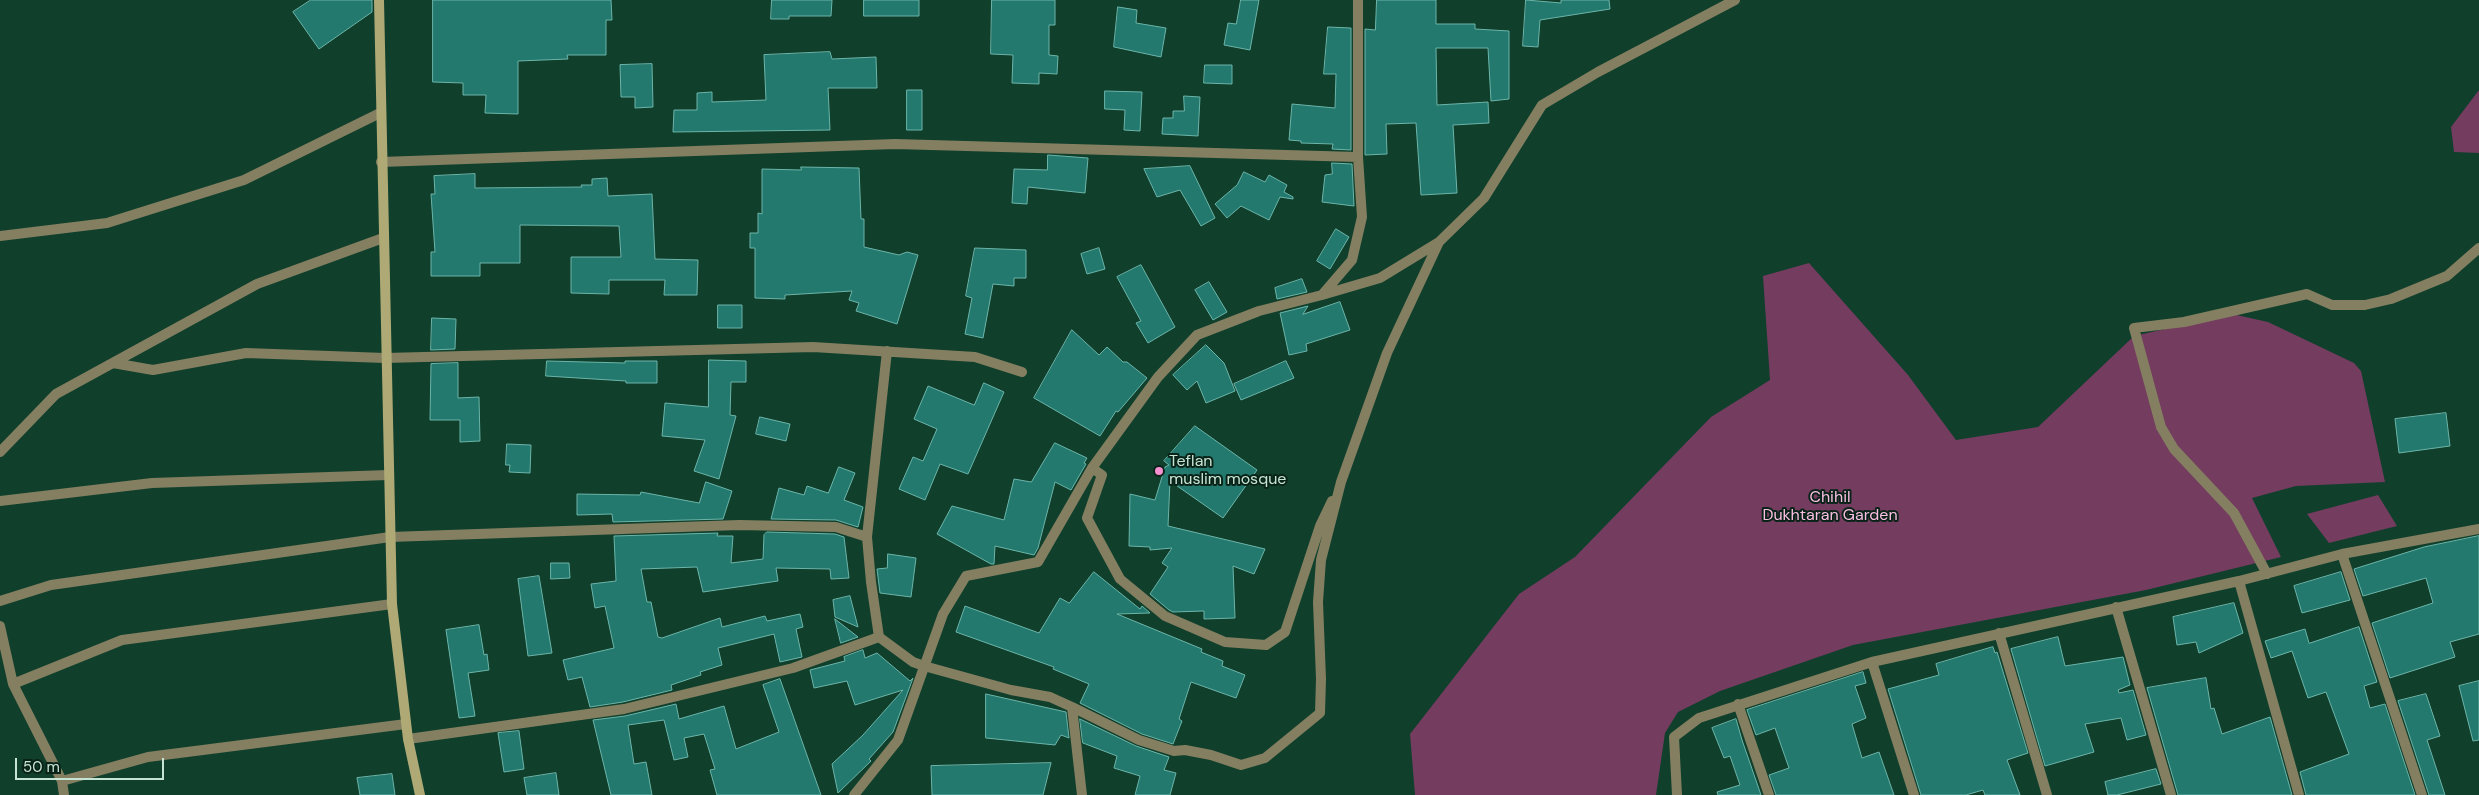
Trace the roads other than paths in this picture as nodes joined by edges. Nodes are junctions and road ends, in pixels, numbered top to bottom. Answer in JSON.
{"nodes":[{"id":1,"x":379,"y":0,"type":"edge"},
{"id":2,"x":1358,"y":0,"type":"edge"},
{"id":3,"x":1735,"y":0,"type":"edge"},
{"id":4,"x":380,"y":113,"type":"junction"},
{"id":5,"x":1358,"y":157,"type":"junction"},
{"id":6,"x":381,"y":162,"type":"junction"},
{"id":7,"x":0,"y":236,"type":"edge"},
{"id":8,"x":383,"y":238,"type":"junction"},
{"id":9,"x":1439,"y":242,"type":"junction"},
{"id":10,"x":2479,"y":248,"type":"edge"},
{"id":11,"x":1322,"y":295,"type":"junction"},
{"id":12,"x":887,"y":352,"type":"junction"},
{"id":13,"x":386,"y":358,"type":"junction"},
{"id":14,"x":112,"y":363,"type":"junction"},
{"id":15,"x":1022,"y":372,"type":"dead end"},
{"id":16,"x":0,"y":452,"type":"edge"},
{"id":17,"x":1092,"y":468,"type":"junction"},
{"id":18,"x":388,"y":475,"type":"junction"},
{"id":19,"x":1341,"y":482,"type":"junction"},
{"id":20,"x":0,"y":501,"type":"edge"},
{"id":21,"x":2479,"y":529,"type":"edge"},
{"id":22,"x":390,"y":537,"type":"junction"},
{"id":23,"x":867,"y":537,"type":"junction"},
{"id":24,"x":2342,"y":554,"type":"junction"},
{"id":25,"x":2267,"y":574,"type":"junction"},
{"id":26,"x":2239,"y":581,"type":"junction"},
{"id":27,"x":0,"y":601,"type":"edge"},
{"id":28,"x":392,"y":604,"type":"junction"},
{"id":29,"x":2116,"y":607,"type":"junction"},
{"id":30,"x":0,"y":626,"type":"edge"},
{"id":31,"x":1999,"y":633,"type":"junction"},
{"id":32,"x":879,"y":637,"type":"junction"},
{"id":33,"x":1872,"y":662,"type":"junction"},
{"id":34,"x":924,"y":666,"type":"junction"},
{"id":35,"x":13,"y":684,"type":"junction"},
{"id":36,"x":1738,"y":704,"type":"junction"},
{"id":37,"x":1072,"y":707,"type":"junction"},
{"id":38,"x":406,"y":724,"type":"junction"},
{"id":39,"x":408,"y":739,"type":"junction"},
{"id":40,"x":62,"y":781,"type":"junction"},
{"id":41,"x":64,"y":795,"type":"edge"},
{"id":42,"x":420,"y":795,"type":"edge"},
{"id":43,"x":854,"y":795,"type":"edge"},
{"id":44,"x":1082,"y":795,"type":"edge"},
{"id":45,"x":1677,"y":795,"type":"edge"},
{"id":46,"x":1769,"y":795,"type":"edge"},
{"id":47,"x":1914,"y":795,"type":"edge"},
{"id":48,"x":2047,"y":795,"type":"edge"},
{"id":49,"x":2171,"y":795,"type":"edge"},
{"id":50,"x":2299,"y":795,"type":"edge"},
{"id":51,"x":2422,"y":795,"type":"edge"}],
"edges":[{"from":1,"to":4,"type":"street"},
{"from":2,"to":5,"type":"street"},
{"from":3,"to":9,"type":"street"},
{"from":4,"to":6,"type":"street"},
{"from":4,"to":7,"type":"street"},
{"from":5,"to":6,"type":"street"},
{"from":5,"to":11,"type":"street"},
{"from":6,"to":8,"type":"street"},
{"from":8,"to":13,"type":"street"},
{"from":8,"to":14,"type":"street"},
{"from":9,"to":11,"type":"street"},
{"from":9,"to":19,"type":"street"},
{"from":10,"to":25,"type":"street"},
{"from":11,"to":17,"type":"street"},
{"from":12,"to":13,"type":"street"},
{"from":12,"to":15,"type":"street"},
{"from":12,"to":23,"type":"street"},
{"from":13,"to":14,"type":"street"},
{"from":13,"to":18,"type":"street"},
{"from":14,"to":16,"type":"street"},
{"from":17,"to":19,"type":"street"},
{"from":17,"to":34,"type":"street"},
{"from":18,"to":20,"type":"street"},
{"from":18,"to":22,"type":"street"},
{"from":19,"to":37,"type":"street"},
{"from":21,"to":24,"type":"street"},
{"from":22,"to":23,"type":"street"},
{"from":22,"to":27,"type":"street"},
{"from":22,"to":28,"type":"street"},
{"from":23,"to":32,"type":"street"},
{"from":24,"to":25,"type":"street"},
{"from":24,"to":51,"type":"street"},
{"from":25,"to":26,"type":"street"},
{"from":26,"to":29,"type":"street"},
{"from":26,"to":50,"type":"street"},
{"from":28,"to":35,"type":"street"},
{"from":28,"to":38,"type":"street"},
{"from":29,"to":31,"type":"street"},
{"from":29,"to":49,"type":"street"},
{"from":30,"to":35,"type":"street"},
{"from":31,"to":33,"type":"street"},
{"from":31,"to":48,"type":"street"},
{"from":32,"to":34,"type":"street"},
{"from":32,"to":39,"type":"street"},
{"from":33,"to":36,"type":"street"},
{"from":33,"to":47,"type":"street"},
{"from":34,"to":37,"type":"street"},
{"from":34,"to":43,"type":"street"},
{"from":35,"to":40,"type":"street"},
{"from":36,"to":45,"type":"street"},
{"from":36,"to":46,"type":"street"},
{"from":37,"to":44,"type":"street"},
{"from":38,"to":39,"type":"street"},
{"from":38,"to":40,"type":"street"},
{"from":39,"to":42,"type":"street"},
{"from":40,"to":41,"type":"street"}]}
